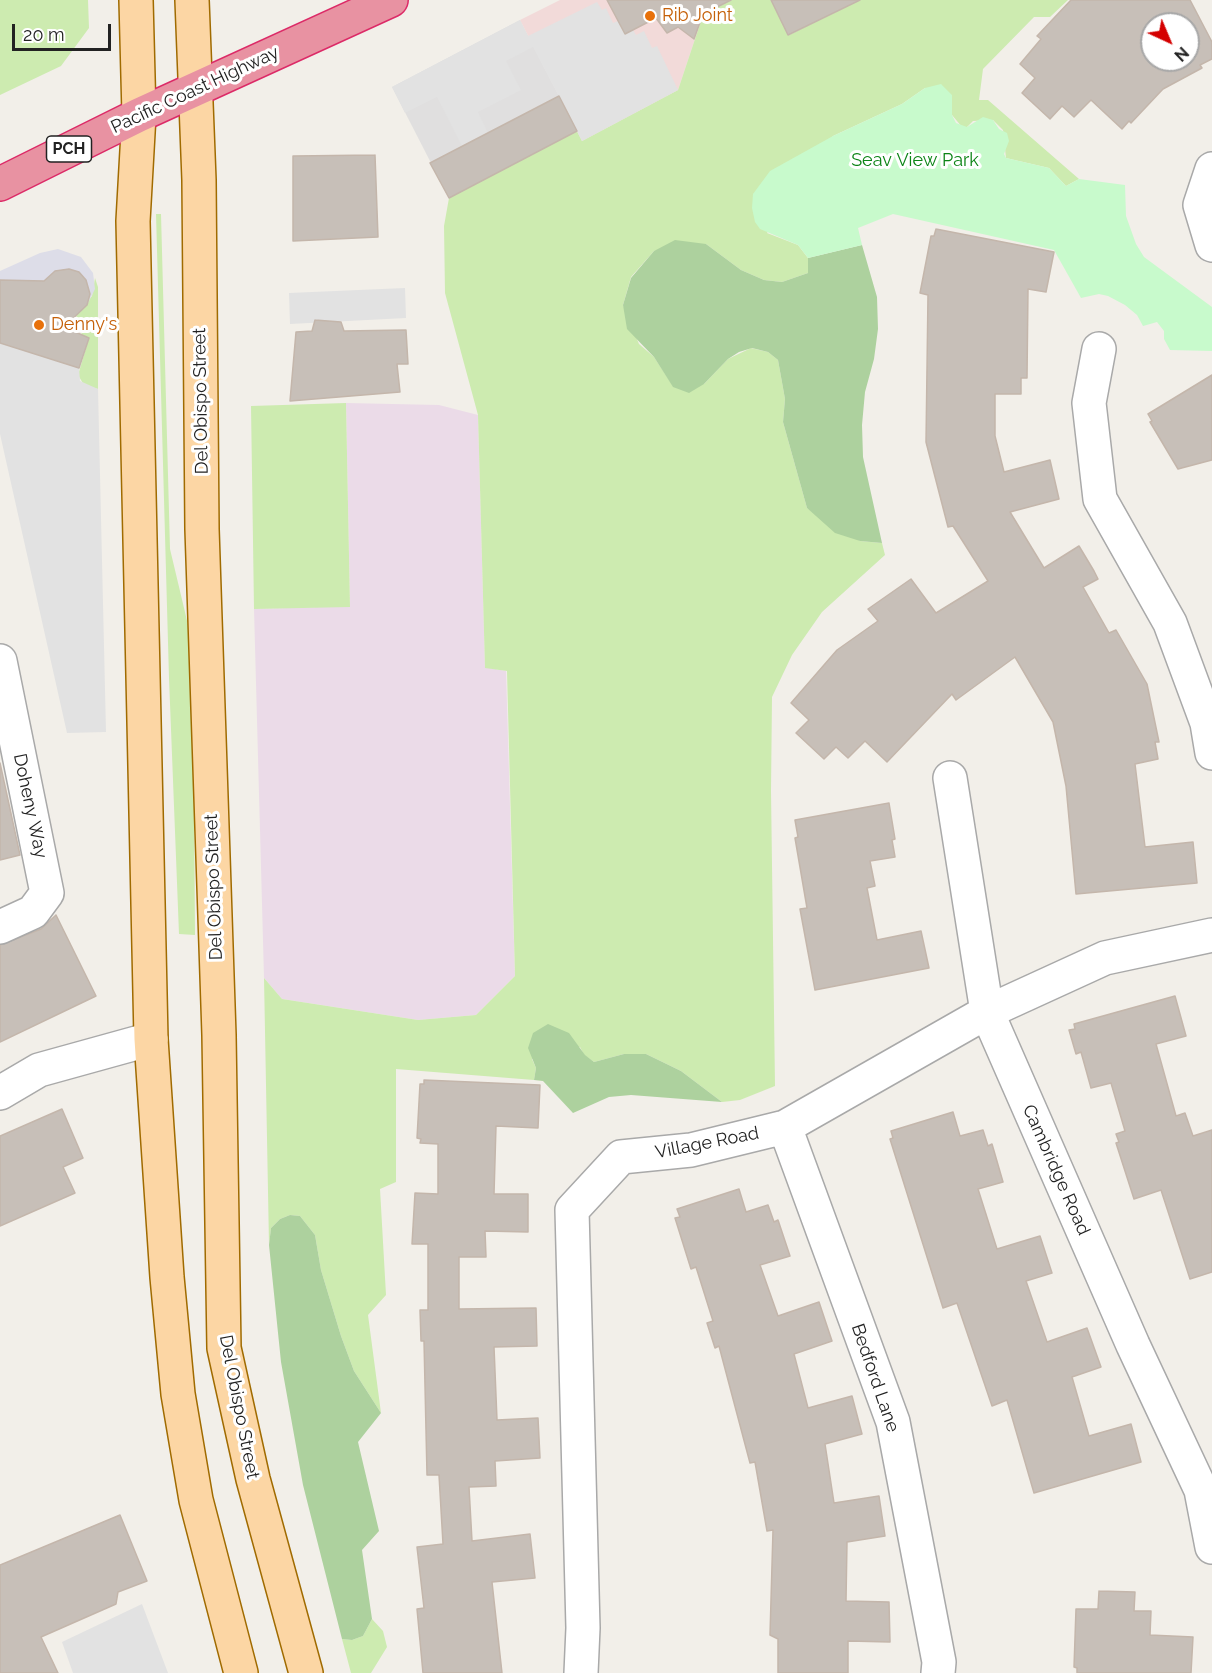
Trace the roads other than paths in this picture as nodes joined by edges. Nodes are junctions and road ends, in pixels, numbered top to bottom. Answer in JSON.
{"nodes":[{"id":1,"x":136,"y":0,"type":"edge"},
{"id":2,"x":192,"y":0,"type":"edge"},
{"id":3,"x":391,"y":0,"type":"edge"},
{"id":4,"x":194,"y":90,"type":"junction"},
{"id":5,"x":139,"y":115,"type":"junction"},
{"id":6,"x":1211,"y":169,"type":"edge"},
{"id":7,"x":0,"y":184,"type":"edge"},
{"id":8,"x":1212,"y":245,"type":"edge"},
{"id":9,"x":1099,"y":349,"type":"dead end"},
{"id":10,"x":0,"y":661,"type":"edge"},
{"id":11,"x":1212,"y":753,"type":"edge"},
{"id":12,"x":950,"y":778,"type":"dead end"},
{"id":13,"x":0,"y":927,"type":"edge"},
{"id":14,"x":1212,"y":935,"type":"edge"},
{"id":15,"x":987,"y":1012,"type":"junction"},
{"id":16,"x":151,"y":1039,"type":"junction"},
{"id":17,"x":0,"y":1093,"type":"edge"},
{"id":18,"x":785,"y":1127,"type":"junction"},
{"id":19,"x":1212,"y":1547,"type":"edge"},
{"id":20,"x":241,"y":1673,"type":"edge"},
{"id":21,"x":306,"y":1673,"type":"edge"},
{"id":22,"x":581,"y":1673,"type":"edge"},
{"id":23,"x":938,"y":1673,"type":"edge"}],
"edges":[{"from":1,"to":5,"type":"main road"},
{"from":2,"to":4,"type":"main road","name":"Del Obispo Street"},
{"from":3,"to":4,"type":"highway","name":"Pacific Coast Highway","number":"PCH"},
{"from":4,"to":5,"type":"highway","name":"Pacific Coast Highway","number":"PCH"},
{"from":4,"to":21,"type":"main road","name":"Del Obispo Street"},
{"from":5,"to":7,"type":"highway","name":"Pacific Coast Highway","number":"PCH"},
{"from":5,"to":16,"type":"main road"},
{"from":6,"to":8,"type":"street"},
{"from":9,"to":11,"type":"street"},
{"from":10,"to":13,"type":"street","name":"Doheny Way"},
{"from":12,"to":15,"type":"street","name":"Cambridge Road"},
{"from":14,"to":15,"type":"street","name":"Village Road"},
{"from":15,"to":18,"type":"street","name":"Village Road"},
{"from":15,"to":19,"type":"street","name":"Cambridge Road"},
{"from":16,"to":17,"type":"street"},
{"from":16,"to":20,"type":"main road"},
{"from":18,"to":22,"type":"street","name":"Village Road"},
{"from":18,"to":23,"type":"street","name":"Bedford Lane"}]}
